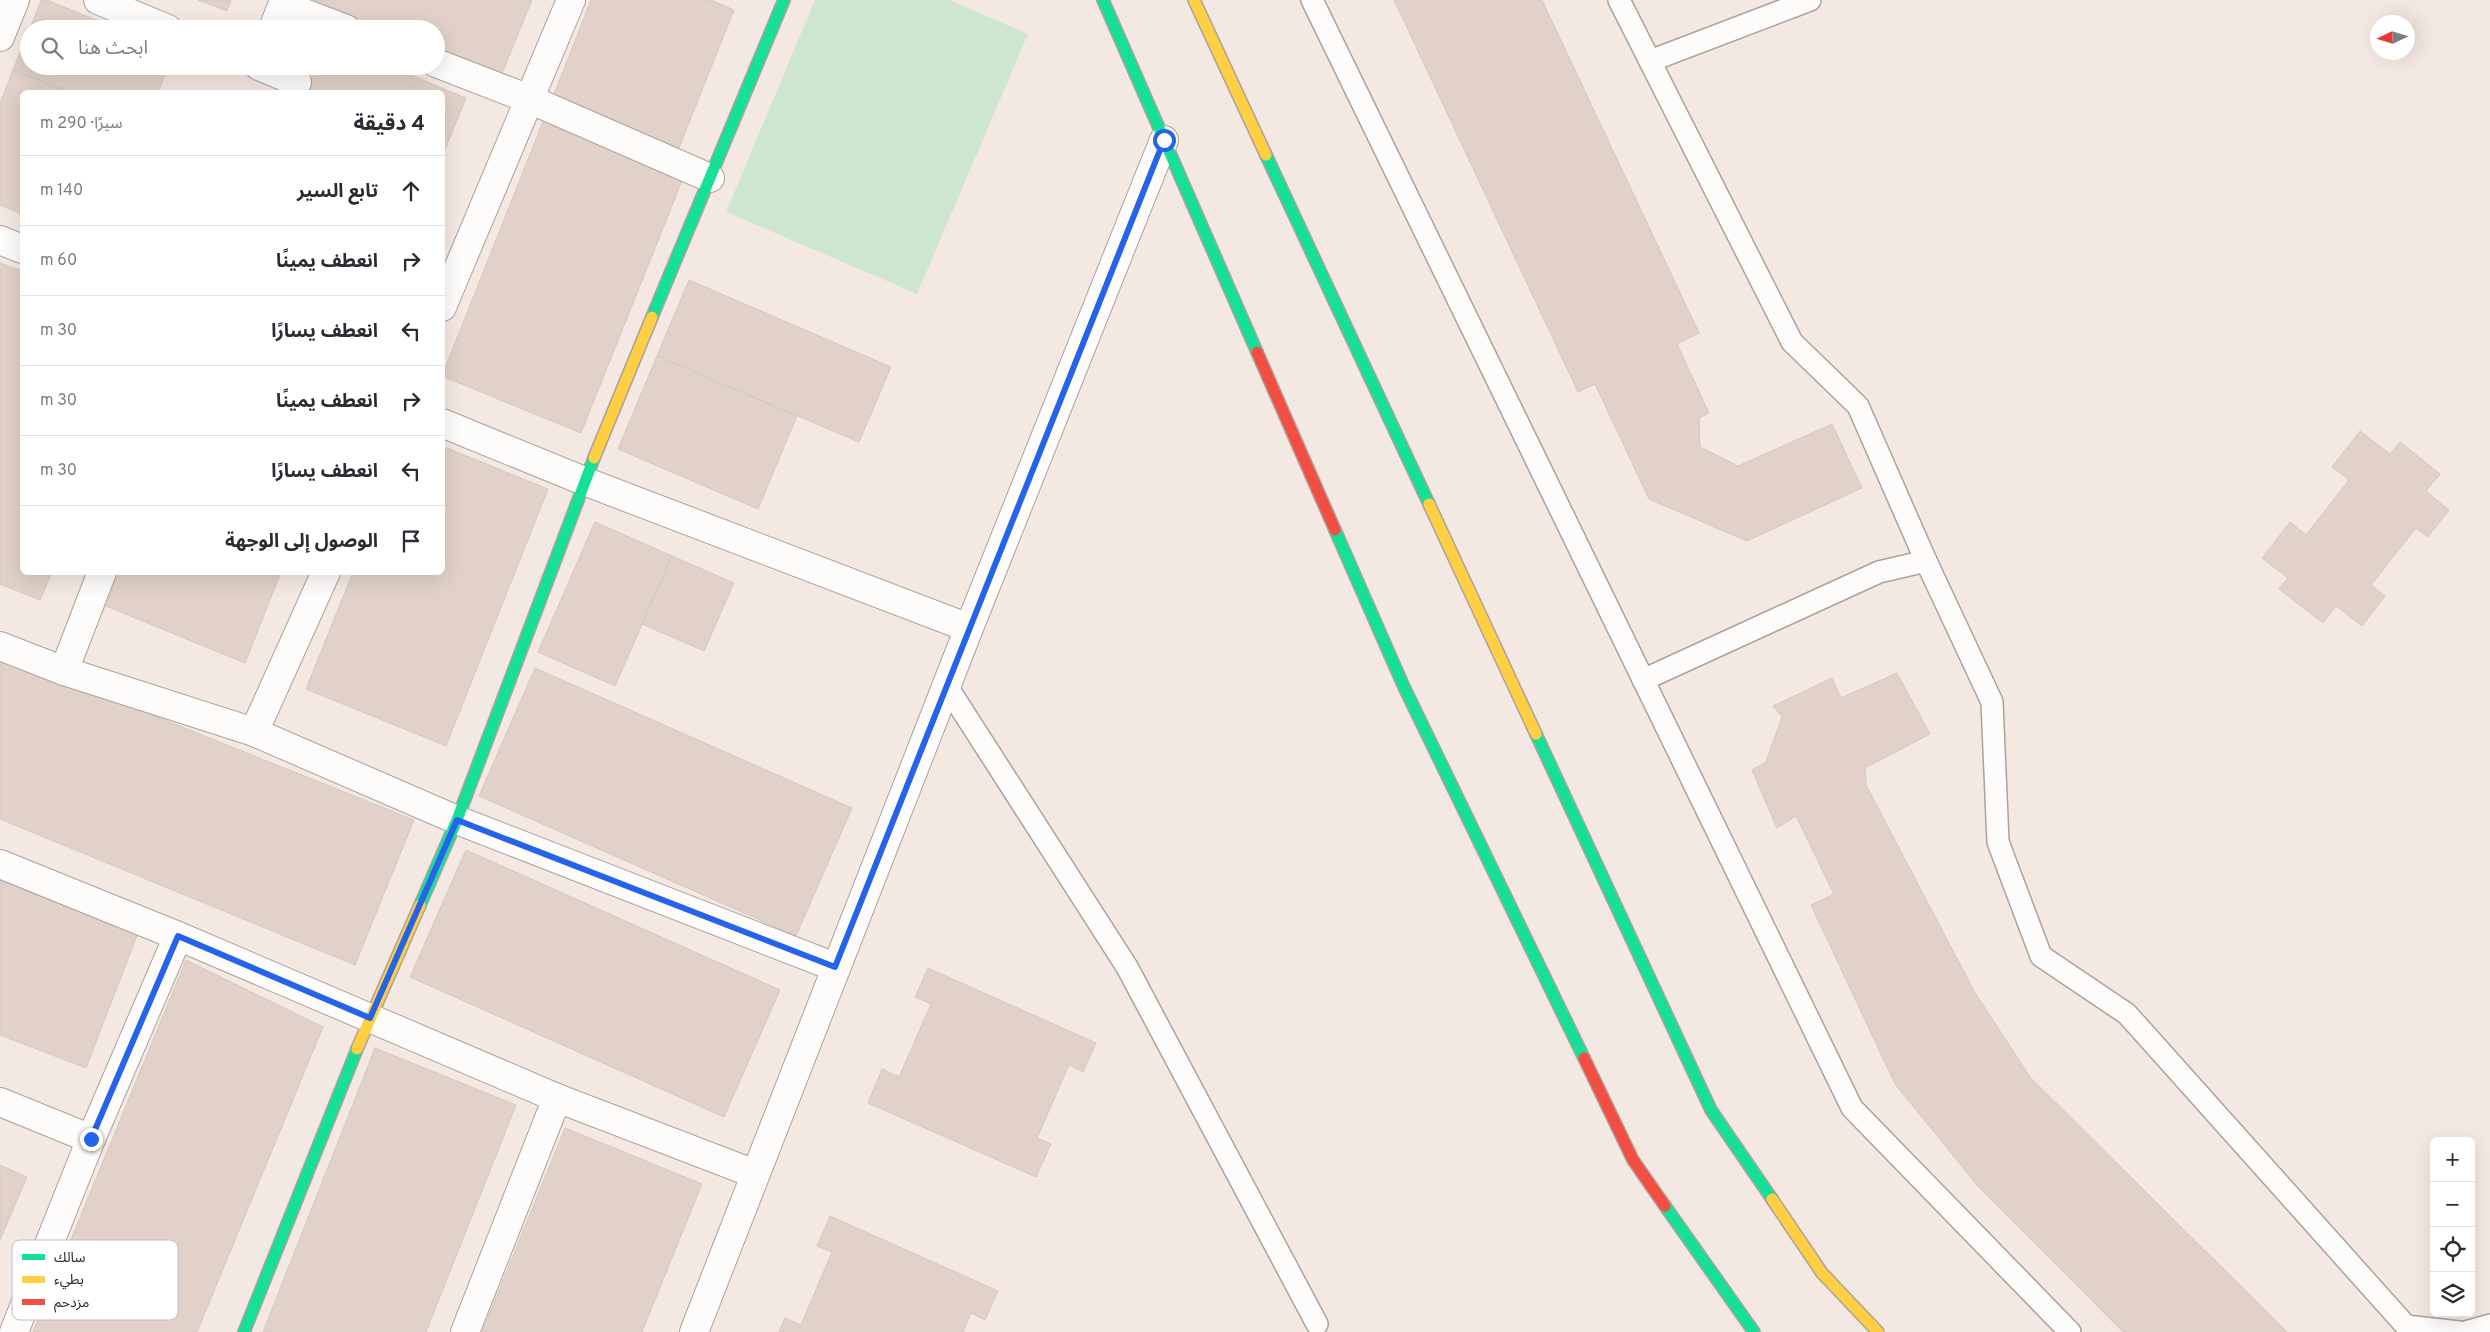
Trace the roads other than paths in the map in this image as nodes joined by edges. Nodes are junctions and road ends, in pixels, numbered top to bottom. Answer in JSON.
{"nodes":[{"id":1,"x":14,"y":0,"type":"edge"},
{"id":2,"x":98,"y":0,"type":"edge"},
{"id":3,"x":571,"y":0,"type":"edge"},
{"id":4,"x":784,"y":0,"type":"edge"},
{"id":5,"x":1103,"y":0,"type":"edge"},
{"id":6,"x":1194,"y":0,"type":"edge"},
{"id":7,"x":1312,"y":0,"type":"edge"},
{"id":8,"x":1619,"y":0,"type":"edge"},
{"id":9,"x":1810,"y":0,"type":"edge"},
{"id":10,"x":280,"y":11,"type":"edge"},
{"id":11,"x":146,"y":20,"type":"edge"},
{"id":12,"x":313,"y":20,"type":"edge"},
{"id":13,"x":0,"y":37,"type":"edge"},
{"id":14,"x":1650,"y":61,"type":"junction"},
{"id":15,"x":445,"y":66,"type":"edge"},
{"id":16,"x":281,"y":75,"type":"edge"},
{"id":17,"x":294,"y":90,"type":"edge"},
{"id":18,"x":529,"y":99,"type":"junction"},
{"id":19,"x":1164,"y":140,"type":"junction"},
{"id":20,"x":710,"y":178,"type":"junction"},
{"id":21,"x":0,"y":240,"type":"edge"},
{"id":22,"x":20,"y":248,"type":"edge"},
{"id":23,"x":445,"y":301,"type":"edge"},
{"id":24,"x":445,"y":424,"type":"edge"},
{"id":25,"x":584,"y":481,"type":"junction"},
{"id":26,"x":1926,"y":561,"type":"junction"},
{"id":27,"x":101,"y":575,"type":"edge"},
{"id":28,"x":325,"y":575,"type":"edge"},
{"id":29,"x":969,"y":628,"type":"junction"},
{"id":30,"x":0,"y":646,"type":"edge"},
{"id":31,"x":64,"y":671,"type":"junction"},
{"id":32,"x":1643,"y":680,"type":"junction"},
{"id":33,"x":946,"y":685,"type":"junction"},
{"id":34,"x":254,"y":732,"type":"junction"},
{"id":35,"x":457,"y":820,"type":"junction"},
{"id":36,"x":0,"y":864,"type":"edge"},
{"id":37,"x":178,"y":936,"type":"junction"},
{"id":38,"x":835,"y":967,"type":"junction"},
{"id":39,"x":370,"y":1018,"type":"junction"},
{"id":40,"x":557,"y":1098,"type":"junction"},
{"id":41,"x":0,"y":1102,"type":"edge"},
{"id":42,"x":91,"y":1139,"type":"junction"},
{"id":43,"x":755,"y":1174,"type":"junction"},
{"id":44,"x":51,"y":1240,"type":"edge"},
{"id":45,"x":19,"y":1320,"type":"edge"},
{"id":46,"x":1316,"y":1324,"type":"dead end"},
{"id":47,"x":2490,"y":1326,"type":"edge"},
{"id":48,"x":14,"y":1332,"type":"edge"},
{"id":49,"x":244,"y":1332,"type":"edge"},
{"id":50,"x":465,"y":1332,"type":"edge"},
{"id":51,"x":694,"y":1332,"type":"edge"},
{"id":52,"x":1754,"y":1332,"type":"edge"},
{"id":53,"x":1878,"y":1332,"type":"edge"},
{"id":54,"x":2070,"y":1332,"type":"edge"},
{"id":55,"x":2459,"y":1332,"type":"edge"},
{"id":56,"x":2465,"y":1332,"type":"edge"}],
"edges":[{"from":1,"to":13,"type":"street"},
{"from":2,"to":11,"type":"street"},
{"from":3,"to":18,"type":"street"},
{"from":4,"to":20,"type":"main road"},
{"from":5,"to":19,"type":"main road"},
{"from":6,"to":53,"type":"main road"},
{"from":7,"to":32,"type":"lane"},
{"from":8,"to":14,"type":"lane"},
{"from":9,"to":14,"type":"lane"},
{"from":10,"to":12,"type":"street"},
{"from":14,"to":26,"type":"lane"},
{"from":15,"to":18,"type":"street"},
{"from":16,"to":17,"type":"street"},
{"from":18,"to":20,"type":"street"},
{"from":18,"to":23,"type":"street"},
{"from":19,"to":29,"type":"street"},
{"from":19,"to":52,"type":"main road"},
{"from":20,"to":25,"type":"main road"},
{"from":21,"to":22,"type":"street"},
{"from":24,"to":25,"type":"street"},
{"from":25,"to":29,"type":"street"},
{"from":25,"to":35,"type":"main road"},
{"from":26,"to":32,"type":"lane"},
{"from":26,"to":55,"type":"lane"},
{"from":27,"to":31,"type":"street"},
{"from":28,"to":34,"type":"street"},
{"from":29,"to":33,"type":"street"},
{"from":30,"to":31,"type":"street"},
{"from":31,"to":34,"type":"street"},
{"from":32,"to":54,"type":"lane"},
{"from":33,"to":38,"type":"street"},
{"from":33,"to":46,"type":"lane"},
{"from":34,"to":35,"type":"street"},
{"from":35,"to":38,"type":"street"},
{"from":35,"to":39,"type":"main road"},
{"from":36,"to":37,"type":"street"},
{"from":37,"to":39,"type":"street"},
{"from":37,"to":42,"type":"street"},
{"from":38,"to":43,"type":"street"},
{"from":39,"to":40,"type":"street"},
{"from":39,"to":49,"type":"main road"},
{"from":40,"to":43,"type":"street"},
{"from":40,"to":50,"type":"street"},
{"from":41,"to":42,"type":"street"},
{"from":42,"to":44,"type":"street"},
{"from":43,"to":51,"type":"street"},
{"from":45,"to":48,"type":"street"},
{"from":47,"to":56,"type":"lane"}]}
